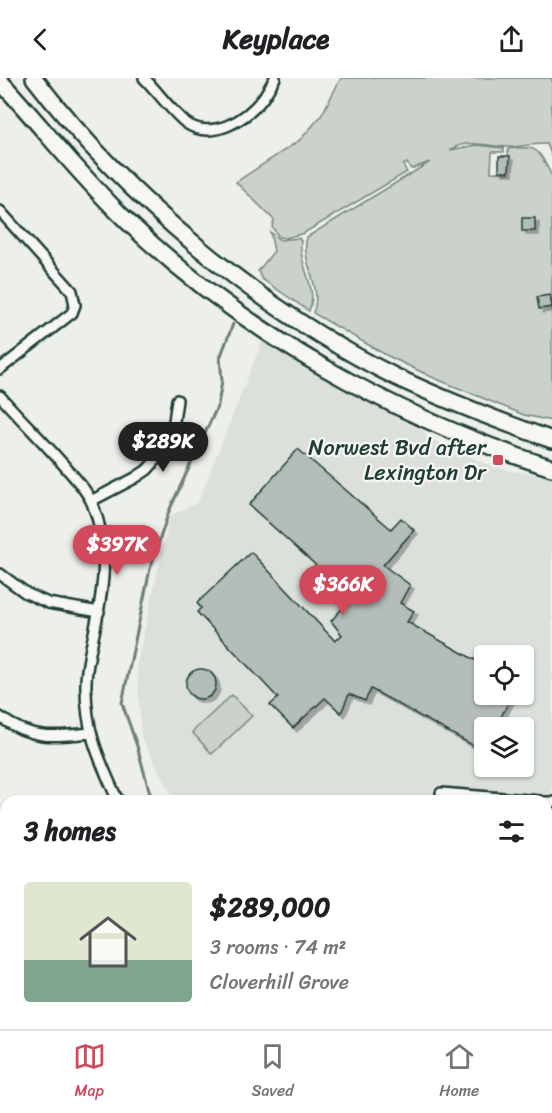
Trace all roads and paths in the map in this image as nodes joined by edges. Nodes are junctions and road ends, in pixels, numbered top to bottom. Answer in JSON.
{"nodes":[{"id":1,"x":34,"y":78,"type":"edge"},
{"id":2,"x":144,"y":78,"type":"edge"},
{"id":3,"x":275,"y":78,"type":"edge"},
{"id":4,"x":0,"y":81,"type":"edge"},
{"id":5,"x":0,"y":212,"type":"edge"},
{"id":6,"x":0,"y":369,"type":"edge"},
{"id":7,"x":0,"y":396,"type":"edge"},
{"id":8,"x":177,"y":400,"type":"dead end"},
{"id":9,"x":552,"y":440,"type":"edge"},
{"id":10,"x":552,"y":468,"type":"edge"},
{"id":11,"x":91,"y":501,"type":"junction"},
{"id":12,"x":0,"y":574,"type":"edge"},
{"id":13,"x":99,"y":612,"type":"junction"},
{"id":14,"x":0,"y":717,"type":"edge"},
{"id":15,"x":90,"y":733,"type":"junction"},
{"id":16,"x":441,"y":793,"type":"dead end"},
{"id":17,"x":115,"y":795,"type":"edge"},
{"id":18,"x":466,"y":795,"type":"edge"}],
"edges":[{"from":1,"to":9,"type":"main road"},
{"from":2,"to":3,"type":"street"},
{"from":4,"to":10,"type":"main road"},
{"from":5,"to":6,"type":"street"},
{"from":7,"to":11,"type":"street"},
{"from":8,"to":11,"type":"street"},
{"from":11,"to":13,"type":"street"},
{"from":12,"to":13,"type":"street"},
{"from":13,"to":15,"type":"street"},
{"from":14,"to":15,"type":"street"},
{"from":15,"to":17,"type":"street"},
{"from":16,"to":18,"type":"street"}]}
